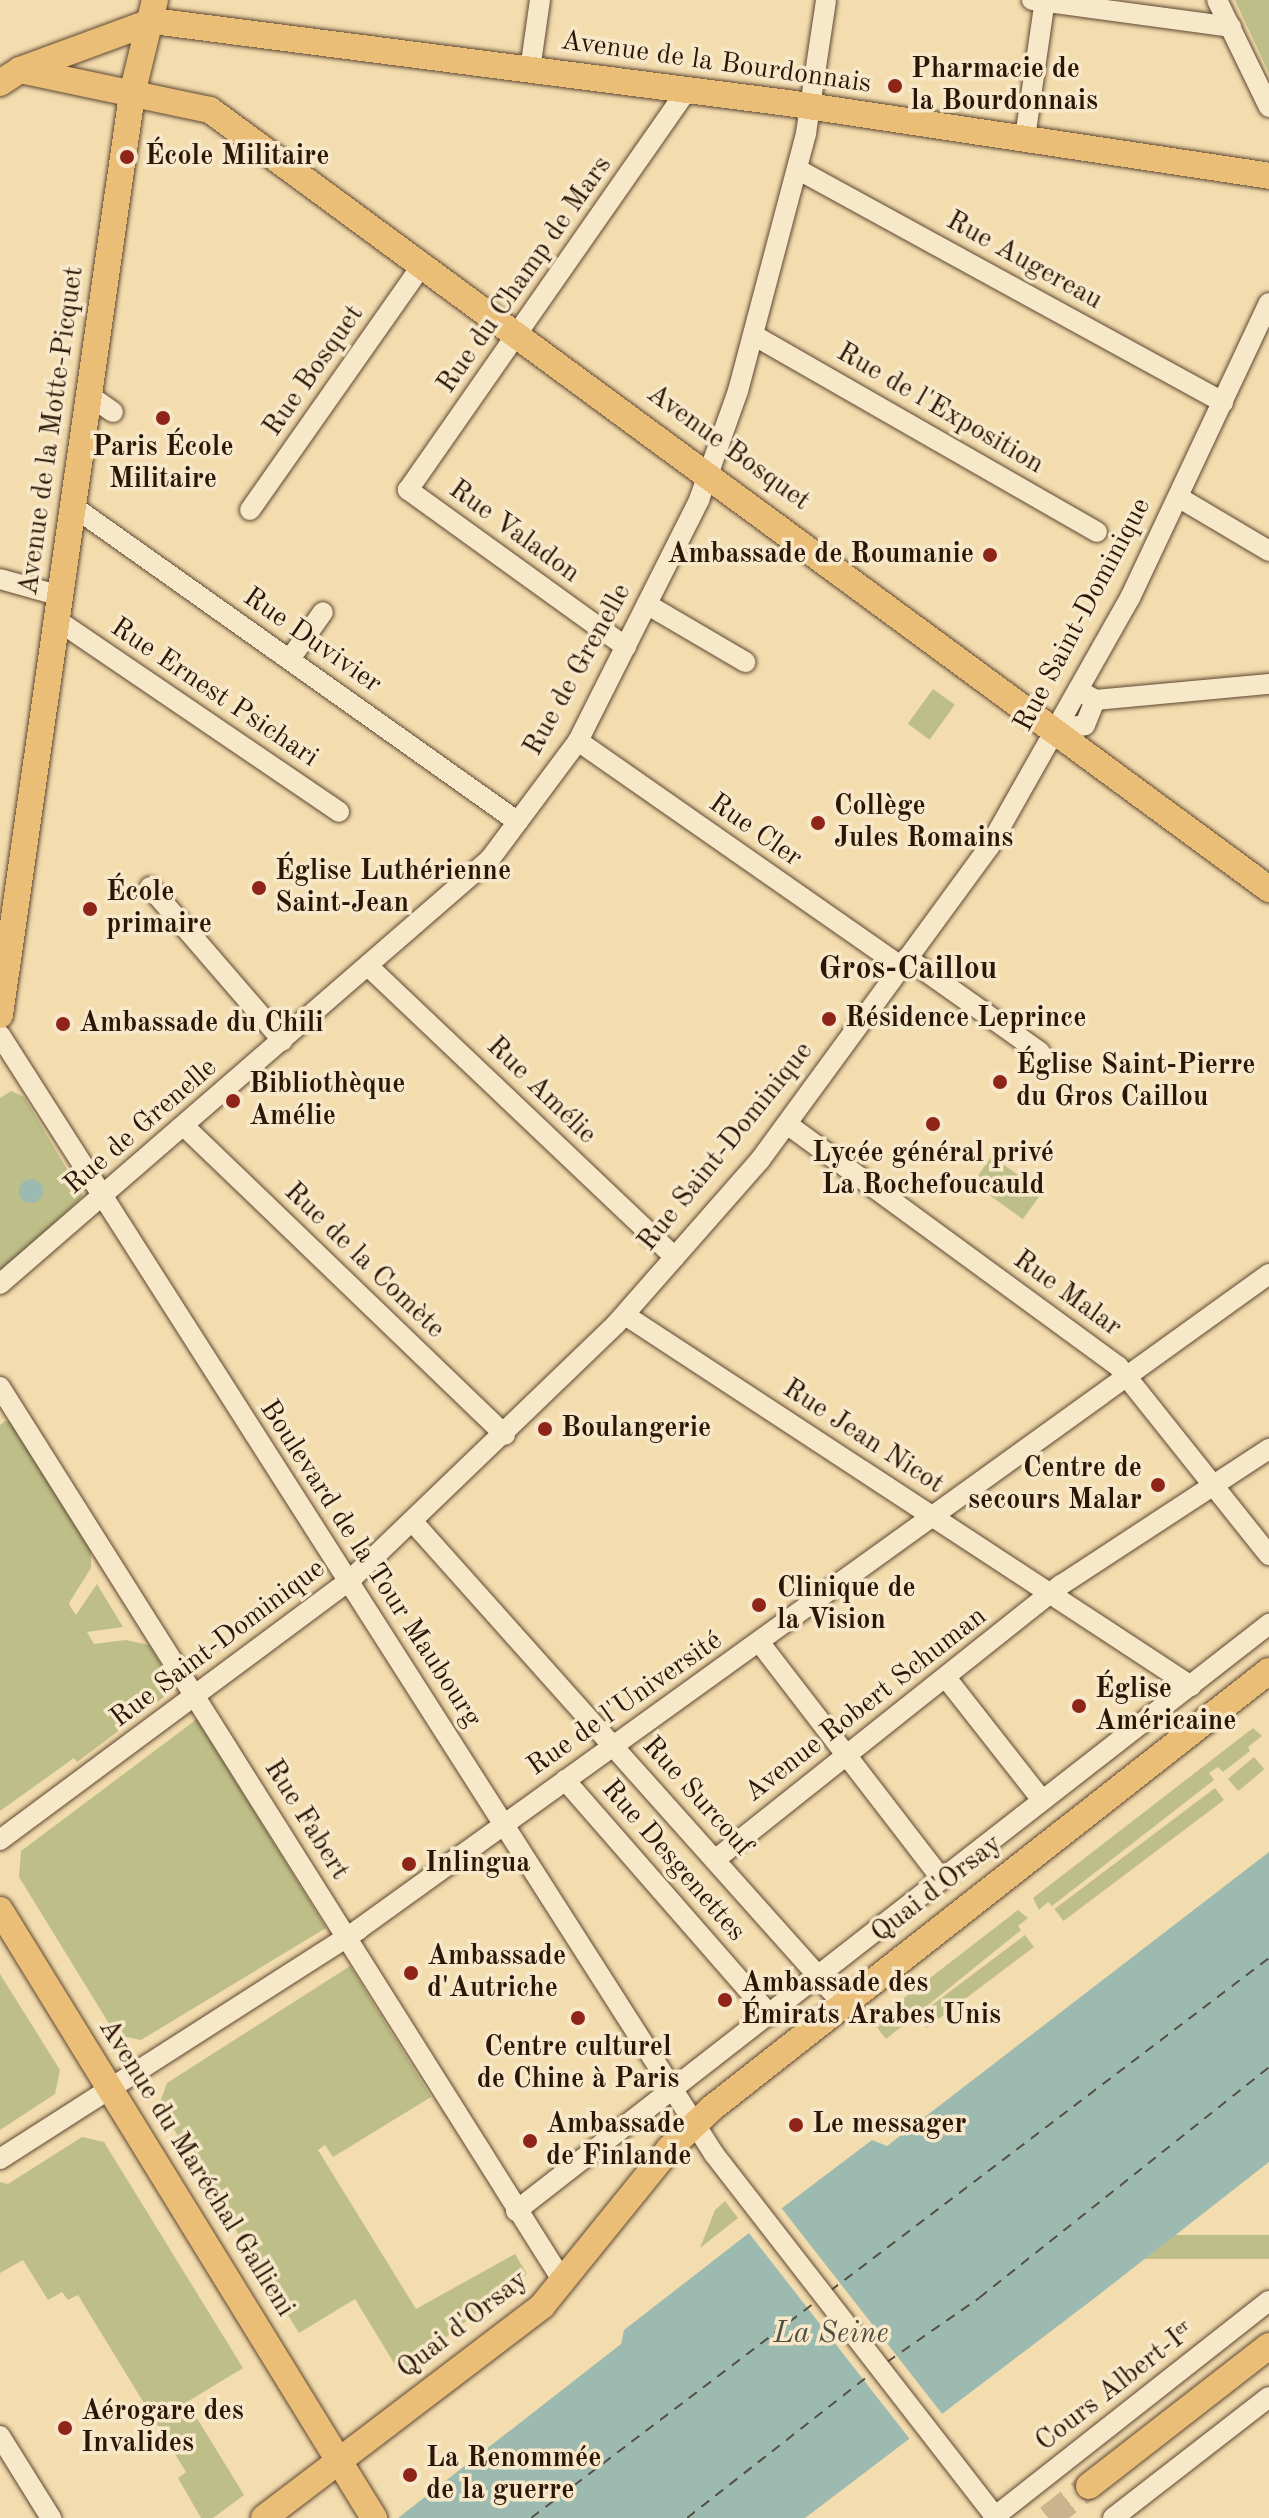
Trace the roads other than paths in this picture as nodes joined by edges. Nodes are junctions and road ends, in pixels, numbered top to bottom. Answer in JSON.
{"nodes":[{"id":1,"x":540,"y":0,"type":"edge"},
{"id":2,"x":826,"y":0,"type":"edge"},
{"id":3,"x":1217,"y":0,"type":"edge"},
{"id":4,"x":1040,"y":1,"type":"edge"},
{"id":5,"x":154,"y":10,"type":"edge"},
{"id":6,"x":1231,"y":27,"type":"junction"},
{"id":7,"x":530,"y":70,"type":"junction"},
{"id":8,"x":7,"y":74,"type":"edge"},
{"id":9,"x":687,"y":90,"type":"junction"},
{"id":10,"x":132,"y":94,"type":"junction"},
{"id":11,"x":811,"y":107,"type":"junction"},
{"id":12,"x":1269,"y":107,"type":"edge"},
{"id":13,"x":1025,"y":138,"type":"junction"},
{"id":14,"x":797,"y":169,"type":"junction"},
{"id":15,"x":1269,"y":176,"type":"edge"},
{"id":16,"x":416,"y":274,"type":"junction"},
{"id":17,"x":1269,"y":303,"type":"edge"},
{"id":18,"x":525,"y":323,"type":"junction"},
{"id":19,"x":755,"y":336,"type":"junction"},
{"id":20,"x":90,"y":396,"type":"junction"},
{"id":21,"x":1223,"y":402,"type":"junction"},
{"id":22,"x":113,"y":412,"type":"dead end"},
{"id":23,"x":710,"y":474,"type":"junction"},
{"id":24,"x":408,"y":490,"type":"joint"},
{"id":25,"x":1178,"y":497,"type":"junction"},
{"id":26,"x":74,"y":507,"type":"junction"},
{"id":27,"x":250,"y":510,"type":"dead end"},
{"id":28,"x":1097,"y":532,"type":"dead end"},
{"id":29,"x":1269,"y":551,"type":"edge"},
{"id":30,"x":0,"y":579,"type":"edge"},
{"id":31,"x":648,"y":605,"type":"junction"},
{"id":32,"x":59,"y":608,"type":"junction"},
{"id":33,"x":323,"y":612,"type":"dead end"},
{"id":34,"x":626,"y":647,"type":"junction"},
{"id":35,"x":290,"y":659,"type":"junction"},
{"id":36,"x":745,"y":662,"type":"dead end"},
{"id":37,"x":1269,"y":684,"type":"edge"},
{"id":38,"x":1086,"y":695,"type":"junction"},
{"id":39,"x":1054,"y":729,"type":"junction"},
{"id":40,"x":578,"y":741,"type":"junction"},
{"id":41,"x":339,"y":812,"type":"dead end"},
{"id":42,"x":518,"y":822,"type":"junction"},
{"id":43,"x":1267,"y":884,"type":"edge"},
{"id":44,"x":150,"y":887,"type":"dead end"},
{"id":45,"x":904,"y":962,"type":"junction"},
{"id":46,"x":368,"y":966,"type":"junction"},
{"id":47,"x":0,"y":1015,"type":"edge"},
{"id":48,"x":0,"y":1035,"type":"edge"},
{"id":49,"x":283,"y":1041,"type":"junction"},
{"id":50,"x":1040,"y":1052,"type":"dead end"},
{"id":51,"x":787,"y":1124,"type":"junction"},
{"id":52,"x":185,"y":1127,"type":"junction"},
{"id":53,"x":103,"y":1197,"type":"junction"},
{"id":54,"x":675,"y":1257,"type":"junction"},
{"id":55,"x":1269,"y":1274,"type":"edge"},
{"id":56,"x":0,"y":1284,"type":"edge"},
{"id":57,"x":625,"y":1315,"type":"junction"},
{"id":58,"x":1128,"y":1376,"type":"junction"},
{"id":59,"x":0,"y":1387,"type":"edge"},
{"id":60,"x":505,"y":1435,"type":"junction"},
{"id":61,"x":1269,"y":1449,"type":"edge"},
{"id":62,"x":1213,"y":1482,"type":"junction"},
{"id":63,"x":933,"y":1517,"type":"junction"},
{"id":64,"x":413,"y":1522,"type":"junction"},
{"id":65,"x":1269,"y":1555,"type":"edge"},
{"id":66,"x":348,"y":1582,"type":"junction"},
{"id":67,"x":1050,"y":1594,"type":"junction"},
{"id":68,"x":1269,"y":1624,"type":"edge"},
{"id":69,"x":760,"y":1643,"type":"junction"},
{"id":70,"x":1269,"y":1671,"type":"edge"},
{"id":71,"x":947,"y":1679,"type":"junction"},
{"id":72,"x":1191,"y":1686,"type":"junction"},
{"id":73,"x":196,"y":1695,"type":"junction"},
{"id":74,"x":613,"y":1746,"type":"junction"},
{"id":75,"x":846,"y":1756,"type":"junction"},
{"id":76,"x":565,"y":1780,"type":"junction"},
{"id":77,"x":1042,"y":1800,"type":"junction"},
{"id":78,"x":504,"y":1824,"type":"junction"},
{"id":79,"x":0,"y":1840,"type":"edge"},
{"id":80,"x":716,"y":1859,"type":"junction"},
{"id":81,"x":941,"y":1878,"type":"junction"},
{"id":82,"x":0,"y":1910,"type":"edge"},
{"id":83,"x":346,"y":1938,"type":"junction"},
{"id":84,"x":819,"y":1975,"type":"junction"},
{"id":85,"x":843,"y":2004,"type":"junction"},
{"id":86,"x":770,"y":2015,"type":"junction"},
{"id":87,"x":110,"y":2090,"type":"junction"},
{"id":88,"x":674,"y":2090,"type":"junction"},
{"id":89,"x":694,"y":2123,"type":"junction"},
{"id":90,"x":0,"y":2159,"type":"edge"},
{"id":91,"x":516,"y":2211,"type":"junction"},
{"id":92,"x":564,"y":2283,"type":"junction"},
{"id":93,"x":1269,"y":2301,"type":"edge"},
{"id":94,"x":1269,"y":2346,"type":"edge"},
{"id":95,"x":1269,"y":2397,"type":"edge"},
{"id":96,"x":0,"y":2436,"type":"edge"},
{"id":97,"x":337,"y":2460,"type":"junction"},
{"id":98,"x":1089,"y":2486,"type":"tunnel mouth"},
{"id":99,"x":51,"y":2518,"type":"edge"},
{"id":100,"x":264,"y":2518,"type":"edge"},
{"id":101,"x":374,"y":2518,"type":"edge"},
{"id":102,"x":995,"y":2518,"type":"edge"},
{"id":103,"x":1113,"y":2518,"type":"edge"}],
"edges":[{"from":1,"to":7,"type":"street"},
{"from":2,"to":11,"type":"street","name":"Rue de Grenelle"},
{"from":3,"to":6,"type":"street"},
{"from":4,"to":6,"type":"street"},
{"from":4,"to":13,"type":"street"},
{"from":5,"to":7,"type":"main road","name":"Avenue de la Bourdonnais"},
{"from":5,"to":8,"type":"main road"},
{"from":5,"to":10,"type":"main road","name":"Avenue de la Motte-Picquet"},
{"from":6,"to":12,"type":"street"},
{"from":7,"to":9,"type":"main road","name":"Avenue de la Bourdonnais"},
{"from":8,"to":10,"type":"main road","name":"Avenue Bosquet"},
{"from":9,"to":11,"type":"main road","name":"Avenue de la Bourdonnais"},
{"from":9,"to":18,"type":"street","name":"Rue du Champ de Mars"},
{"from":10,"to":16,"type":"main road","name":"Avenue Bosquet"},
{"from":10,"to":20,"type":"main road","name":"Avenue de la Motte-Picquet"},
{"from":11,"to":13,"type":"main road","name":"Avenue de la Bourdonnais"},
{"from":11,"to":14,"type":"street","name":"Rue de Grenelle"},
{"from":13,"to":15,"type":"main road","name":"Avenue de la Bourdonnais"},
{"from":14,"to":19,"type":"street","name":"Rue de Grenelle"},
{"from":14,"to":21,"type":"street","name":"Rue Augereau"},
{"from":16,"to":18,"type":"main road","name":"Avenue Bosquet"},
{"from":16,"to":27,"type":"street","name":"Rue Bosquet"},
{"from":17,"to":21,"type":"street","name":"Rue Saint-Dominique"},
{"from":18,"to":23,"type":"main road","name":"Avenue Bosquet"},
{"from":18,"to":24,"type":"street","name":"Rue du Champ de Mars"},
{"from":19,"to":23,"type":"street","name":"Rue de Grenelle"},
{"from":19,"to":28,"type":"street","name":"Rue de l'Exposition"},
{"from":20,"to":22,"type":"street"},
{"from":20,"to":26,"type":"main road","name":"Avenue de la Motte-Picquet"},
{"from":21,"to":25,"type":"street","name":"Rue Saint-Dominique"},
{"from":23,"to":31,"type":"street","name":"Rue de Grenelle"},
{"from":23,"to":39,"type":"main road","name":"Avenue Bosquet"},
{"from":24,"to":34,"type":"street","name":"Rue Valadon"},
{"from":25,"to":29,"type":"street"},
{"from":25,"to":38,"type":"street","name":"Rue Saint-Dominique"},
{"from":26,"to":32,"type":"main road","name":"Avenue de la Motte-Picquet"},
{"from":26,"to":35,"type":"street","name":"Rue Duvivier"},
{"from":30,"to":32,"type":"street","name":"Rue Ernest Psichari"},
{"from":31,"to":34,"type":"street","name":"Rue de Grenelle"},
{"from":31,"to":36,"type":"street"},
{"from":32,"to":41,"type":"street","name":"Rue Ernest Psichari"},
{"from":32,"to":47,"type":"main road","name":"Avenue de la Motte-Picquet"},
{"from":33,"to":35,"type":"street"},
{"from":34,"to":40,"type":"street","name":"Rue de Grenelle"},
{"from":35,"to":42,"type":"street","name":"Rue Duvivier"},
{"from":37,"to":38,"type":"street"},
{"from":38,"to":39,"type":"street","name":"Rue Saint-Dominique"},
{"from":39,"to":43,"type":"main road","name":"Avenue Bosquet"},
{"from":39,"to":45,"type":"street","name":"Rue Saint-Dominique"},
{"from":40,"to":42,"type":"street","name":"Rue de Grenelle"},
{"from":40,"to":45,"type":"street","name":"Rue Cler"},
{"from":42,"to":46,"type":"street","name":"Rue de Grenelle"},
{"from":44,"to":49,"type":"street"},
{"from":45,"to":50,"type":"street","name":"Rue Cler"},
{"from":45,"to":51,"type":"street","name":"Rue Saint-Dominique"},
{"from":46,"to":49,"type":"street","name":"Rue de Grenelle"},
{"from":46,"to":54,"type":"street","name":"Rue Amélie"},
{"from":48,"to":53,"type":"street","name":"Boulevard de la Tour Maubourg"},
{"from":49,"to":52,"type":"street","name":"Rue de Grenelle"},
{"from":51,"to":54,"type":"street","name":"Rue Saint-Dominique"},
{"from":51,"to":58,"type":"street","name":"Rue Malar"},
{"from":52,"to":53,"type":"street","name":"Rue de Grenelle"},
{"from":52,"to":60,"type":"street","name":"Rue de la Comète"},
{"from":53,"to":56,"type":"street","name":"Rue de Grenelle"},
{"from":53,"to":66,"type":"street","name":"Boulevard de la Tour Maubourg"},
{"from":54,"to":57,"type":"street","name":"Rue Saint-Dominique"},
{"from":55,"to":58,"type":"street","name":"Rue de l'Université"},
{"from":57,"to":60,"type":"street","name":"Rue Saint-Dominique"},
{"from":57,"to":63,"type":"street","name":"Rue Jean Nicot"},
{"from":58,"to":62,"type":"street","name":"Rue Malar"},
{"from":58,"to":63,"type":"street","name":"Rue de l'Université"},
{"from":59,"to":73,"type":"street","name":"Rue Fabert"},
{"from":60,"to":64,"type":"street","name":"Rue Saint-Dominique"},
{"from":61,"to":62,"type":"street","name":"Avenue Robert Schuman"},
{"from":62,"to":65,"type":"street","name":"Rue Malar"},
{"from":62,"to":67,"type":"street","name":"Avenue Robert Schuman"},
{"from":63,"to":67,"type":"street","name":"Rue Jean Nicot"},
{"from":63,"to":69,"type":"street","name":"Rue de l'Université"},
{"from":64,"to":66,"type":"street","name":"Rue Saint-Dominique"},
{"from":64,"to":74,"type":"street","name":"Rue Surcouf"},
{"from":66,"to":73,"type":"street","name":"Rue Saint-Dominique"},
{"from":66,"to":78,"type":"street","name":"Boulevard de la Tour Maubourg"},
{"from":67,"to":71,"type":"street","name":"Avenue Robert Schuman"},
{"from":67,"to":72,"type":"street","name":"Rue Jean Nicot"},
{"from":68,"to":72,"type":"street","name":"Quai d'Orsay"},
{"from":69,"to":74,"type":"street","name":"Rue de l'Université"},
{"from":69,"to":75,"type":"street"},
{"from":70,"to":85,"type":"main road","name":"Quai d'Orsay"},
{"from":71,"to":75,"type":"street","name":"Avenue Robert Schuman"},
{"from":71,"to":77,"type":"street"},
{"from":72,"to":77,"type":"street","name":"Quai d'Orsay"},
{"from":73,"to":79,"type":"street","name":"Rue Saint-Dominique"},
{"from":73,"to":83,"type":"street","name":"Rue Fabert"},
{"from":74,"to":76,"type":"street","name":"Rue de l'Université"},
{"from":74,"to":80,"type":"street","name":"Rue Surcouf"},
{"from":75,"to":80,"type":"street","name":"Avenue Robert Schuman"},
{"from":75,"to":81,"type":"street"},
{"from":76,"to":78,"type":"street","name":"Rue de l'Université"},
{"from":76,"to":86,"type":"street","name":"Rue Desgenettes"},
{"from":77,"to":81,"type":"street","name":"Quai d'Orsay"},
{"from":78,"to":83,"type":"street","name":"Rue de l'Université"},
{"from":78,"to":88,"type":"street","name":"Boulevard de la Tour Maubourg"},
{"from":80,"to":84,"type":"street","name":"Rue Surcouf"},
{"from":81,"to":84,"type":"street","name":"Quai d'Orsay"},
{"from":82,"to":87,"type":"main road","name":"Avenue du Maréchal Gallieni"},
{"from":83,"to":87,"type":"street","name":"Rue de l'Université"},
{"from":83,"to":91,"type":"street","name":"Rue Fabert"},
{"from":84,"to":85,"type":"street","name":"Rue Surcouf"},
{"from":84,"to":86,"type":"street","name":"Quai d'Orsay"},
{"from":85,"to":89,"type":"main road","name":"Quai d'Orsay"},
{"from":86,"to":88,"type":"street","name":"Quai d'Orsay"},
{"from":87,"to":90,"type":"street","name":"Rue de l'Université"},
{"from":87,"to":97,"type":"main road","name":"Avenue du Maréchal Gallieni"},
{"from":88,"to":89,"type":"street","name":"Boulevard de la Tour Maubourg"},
{"from":88,"to":91,"type":"street","name":"Quai d'Orsay"},
{"from":89,"to":92,"type":"main road","name":"Quai d'Orsay"},
{"from":89,"to":102,"type":"street","name":"Boulevard de la Tour Maubourg"},
{"from":91,"to":92,"type":"street","name":"Rue Fabert"},
{"from":92,"to":97,"type":"main road","name":"Quai d'Orsay"},
{"from":93,"to":102,"type":"street","name":"Cours Albert-Iᵉʳ"},
{"from":94,"to":98,"type":"main road"},
{"from":95,"to":103,"type":"street"},
{"from":96,"to":99,"type":"street"},
{"from":97,"to":100,"type":"main road","name":"Quai d'Orsay"},
{"from":97,"to":101,"type":"main road","name":"Avenue du Maréchal Gallieni"}]}
